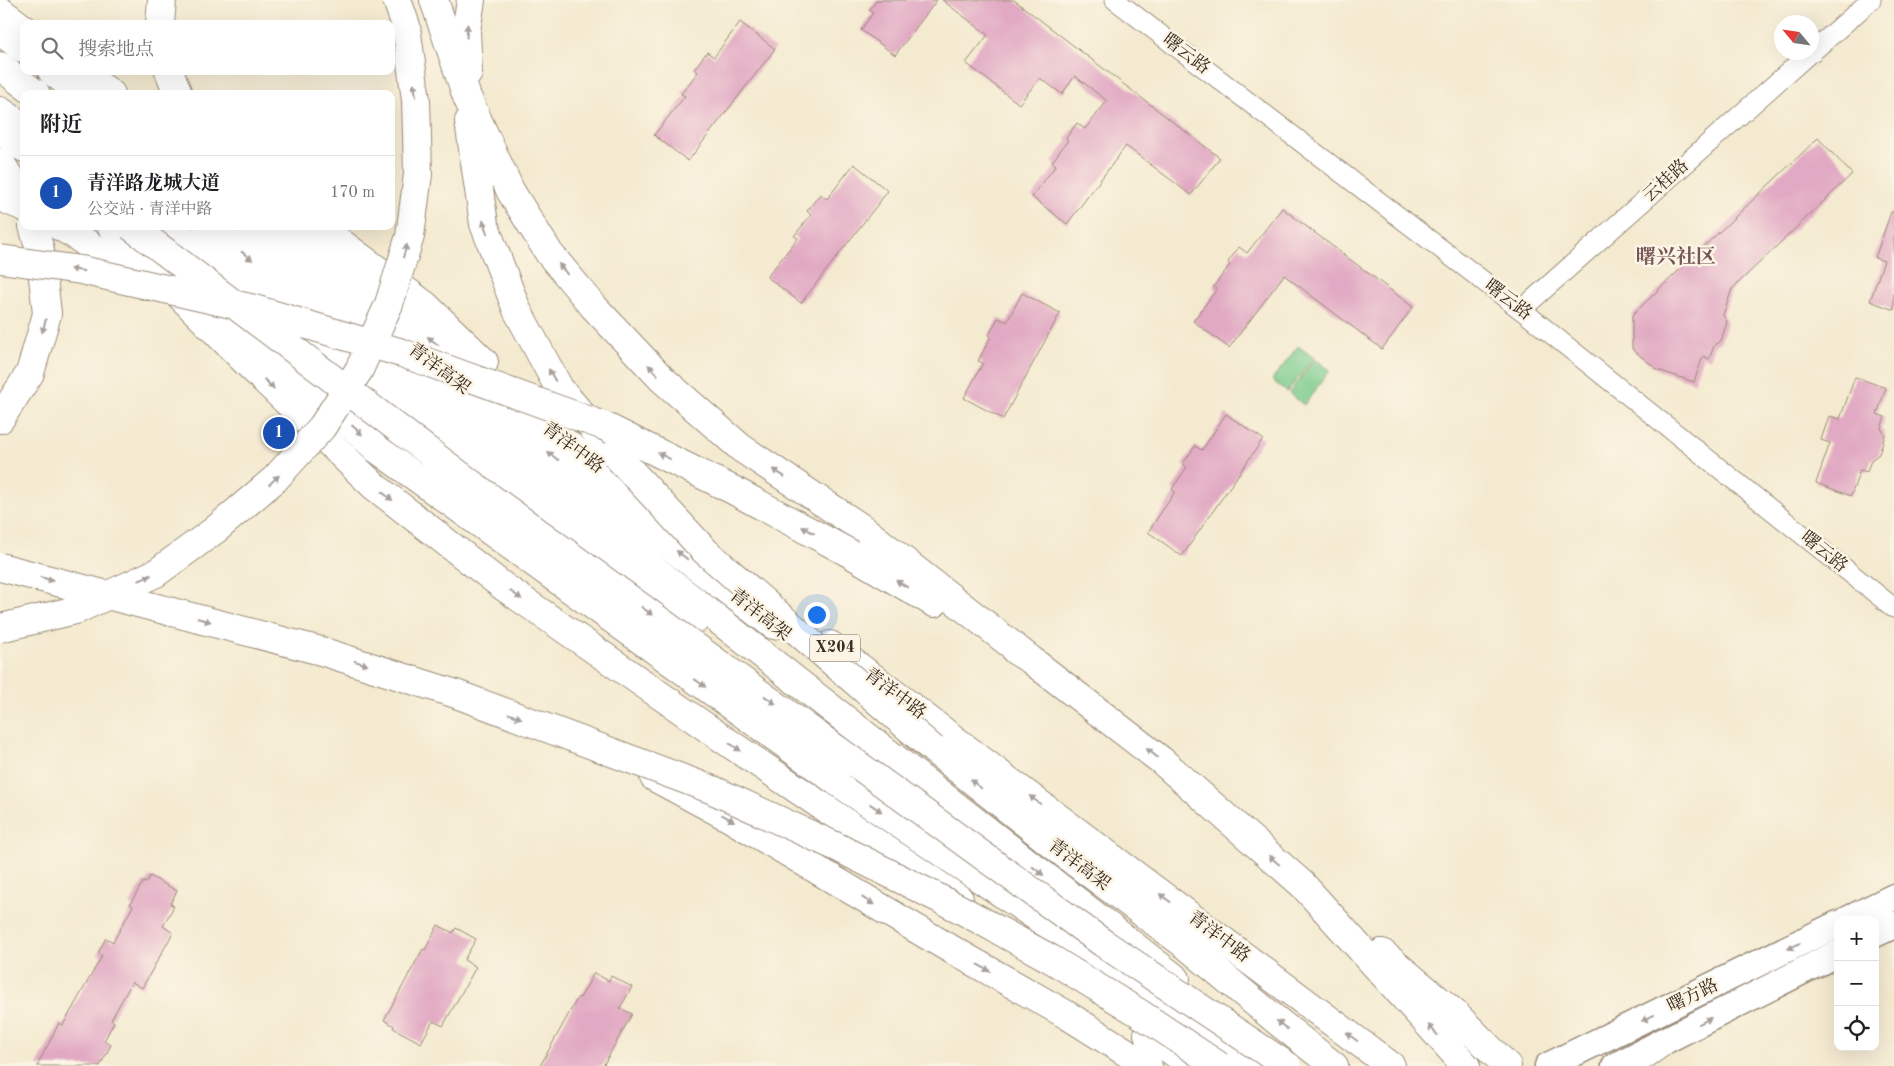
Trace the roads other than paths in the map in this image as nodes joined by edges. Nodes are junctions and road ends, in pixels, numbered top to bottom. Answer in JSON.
{"nodes":[{"id":1,"x":8,"y":0,"type":"edge"},
{"id":2,"x":162,"y":0,"type":"edge"},
{"id":3,"x":397,"y":0,"type":"edge"},
{"id":4,"x":434,"y":0,"type":"edge"},
{"id":5,"x":471,"y":0,"type":"edge"},
{"id":6,"x":1115,"y":0,"type":"edge"},
{"id":7,"x":1870,"y":0,"type":"edge"},
{"id":8,"x":0,"y":5,"type":"edge"},
{"id":9,"x":0,"y":11,"type":"edge"},
{"id":10,"x":160,"y":20,"type":"edge"},
{"id":11,"x":20,"y":26,"type":"edge"},
{"id":12,"x":0,"y":31,"type":"edge"},
{"id":13,"x":1819,"y":45,"type":"edge"},
{"id":14,"x":20,"y":46,"type":"edge"},
{"id":15,"x":1802,"y":60,"type":"edge"},
{"id":16,"x":0,"y":66,"type":"edge"},
{"id":17,"x":61,"y":75,"type":"edge"},
{"id":18,"x":84,"y":75,"type":"edge"},
{"id":19,"x":171,"y":75,"type":"edge"},
{"id":20,"x":31,"y":90,"type":"edge"},
{"id":21,"x":95,"y":90,"type":"edge"},
{"id":22,"x":99,"y":90,"type":"edge"},
{"id":23,"x":176,"y":90,"type":"edge"},
{"id":24,"x":0,"y":111,"type":"edge"},
{"id":25,"x":0,"y":115,"type":"edge"},
{"id":26,"x":20,"y":124,"type":"edge"},
{"id":27,"x":0,"y":130,"type":"edge"},
{"id":28,"x":20,"y":135,"type":"edge"},
{"id":29,"x":20,"y":145,"type":"edge"},
{"id":30,"x":0,"y":162,"type":"edge"},
{"id":31,"x":20,"y":194,"type":"edge"},
{"id":32,"x":0,"y":197,"type":"edge"},
{"id":33,"x":20,"y":205,"type":"edge"},
{"id":34,"x":34,"y":230,"type":"edge"},
{"id":35,"x":66,"y":230,"type":"edge"},
{"id":36,"x":115,"y":230,"type":"edge"},
{"id":37,"x":136,"y":230,"type":"edge"},
{"id":38,"x":136,"y":230,"type":"edge"},
{"id":39,"x":173,"y":230,"type":"edge"},
{"id":40,"x":213,"y":230,"type":"edge"},
{"id":41,"x":256,"y":230,"type":"edge"},
{"id":42,"x":288,"y":230,"type":"edge"},
{"id":43,"x":323,"y":230,"type":"edge"},
{"id":44,"x":0,"y":259,"type":"edge"},
{"id":45,"x":227,"y":269,"type":"junction"},
{"id":46,"x":1521,"y":310,"type":"junction"},
{"id":47,"x":246,"y":362,"type":"junction"},
{"id":48,"x":0,"y":419,"type":"edge"},
{"id":49,"x":575,"y":450,"type":"junction"},
{"id":50,"x":0,"y":566,"type":"edge"},
{"id":51,"x":1894,"y":608,"type":"edge"},
{"id":52,"x":0,"y":628,"type":"edge"},
{"id":53,"x":1031,"y":660,"type":"junction"},
{"id":54,"x":700,"y":723,"type":"junction"},
{"id":55,"x":593,"y":744,"type":"junction"},
{"id":56,"x":933,"y":750,"type":"junction"},
{"id":57,"x":1303,"y":885,"type":"junction"},
{"id":58,"x":1894,"y":897,"type":"edge"},
{"id":59,"x":1855,"y":916,"type":"edge"},
{"id":60,"x":1894,"y":925,"type":"edge"},
{"id":61,"x":1834,"y":926,"type":"edge"},
{"id":62,"x":1879,"y":932,"type":"edge"},
{"id":63,"x":1834,"y":955,"type":"edge"},
{"id":64,"x":1124,"y":976,"type":"junction"},
{"id":65,"x":1082,"y":986,"type":"junction"},
{"id":66,"x":1661,"y":1043,"type":"junction"},
{"id":67,"x":1223,"y":1058,"type":"edge"},
{"id":68,"x":1148,"y":1066,"type":"edge"},
{"id":69,"x":1193,"y":1066,"type":"edge"},
{"id":70,"x":1250,"y":1066,"type":"edge"},
{"id":71,"x":1287,"y":1066,"type":"edge"},
{"id":72,"x":1334,"y":1066,"type":"edge"},
{"id":73,"x":1391,"y":1066,"type":"edge"},
{"id":74,"x":1466,"y":1066,"type":"edge"},
{"id":75,"x":1507,"y":1066,"type":"edge"},
{"id":76,"x":1548,"y":1066,"type":"edge"},
{"id":77,"x":1614,"y":1066,"type":"edge"},
{"id":78,"x":1628,"y":1066,"type":"edge"}],
"edges":[{"from":1,"to":8,"type":"main road"},
{"from":2,"to":10,"type":"main road"},
{"from":52,"to":3,"type":"main road","one_way":true,"bridge":true},
{"from":53,"to":4,"type":"main road","one_way":true},
{"from":56,"to":5,"type":"main road","one_way":true,"bridge":true},
{"from":6,"to":46,"type":"street","name":"曙云路"},
{"from":7,"to":13,"type":"street","name":"云桂路"},
{"from":9,"to":11,"type":"main road"},
{"from":12,"to":14,"type":"main road"},
{"from":15,"to":46,"type":"street","name":"云桂路"},
{"from":16,"to":20,"type":"main road"},
{"from":17,"to":21,"type":"main road"},
{"from":18,"to":22,"type":"main road"},
{"from":19,"to":23,"type":"main road"},
{"from":24,"to":26,"type":"main road"},
{"from":25,"to":28,"type":"main road"},
{"from":27,"to":29,"type":"main road"},
{"from":30,"to":31,"type":"main road"},
{"from":32,"to":33,"type":"main road"},
{"from":34,"to":48,"type":"main road","one_way":true},
{"from":35,"to":47,"type":"main road"},
{"from":36,"to":47,"type":"main road"},
{"from":37,"to":71,"type":"main road","one_way":true,"bridge":true},
{"from":38,"to":64,"type":"main road","one_way":true,"bridge":true},
{"from":39,"to":45,"type":"main road"},
{"from":40,"to":71,"type":"main road","name":"青洋高架","one_way":true,"bridge":true},
{"from":56,"to":41,"type":"main road","name":"青洋高架","one_way":true,"bridge":true},
{"from":49,"to":42,"type":"main road","name":"青洋中路","number":"X204","one_way":true},
{"from":43,"to":49,"type":"main road"},
{"from":53,"to":44,"type":"main road","one_way":true,"bridge":true},
{"from":45,"to":54,"type":"main road"},
{"from":45,"to":64,"type":"main road"},
{"from":46,"to":51,"type":"street","name":"曙云路"},
{"from":47,"to":54,"type":"main road","one_way":true},
{"from":73,"to":49,"type":"main road","name":"青洋中路","number":"X204","one_way":true},
{"from":50,"to":55,"type":"main road","one_way":true,"bridge":true},
{"from":57,"to":53,"type":"main road","one_way":true},
{"from":54,"to":65,"type":"main road","one_way":true},
{"from":55,"to":67,"type":"main road","bridge":true},
{"from":55,"to":68,"type":"main road","one_way":true,"bridge":true},
{"from":72,"to":56,"type":"main road","name":"青洋高架","one_way":true},
{"from":74,"to":57,"type":"main road","one_way":true},
{"from":57,"to":75,"type":"main road"},
{"from":58,"to":59,"type":"street"},
{"from":60,"to":62,"type":"street"},
{"from":61,"to":76,"type":"street","name":"曙方路","one_way":true},
{"from":66,"to":63,"type":"street","name":"曙方路","one_way":true},
{"from":64,"to":67,"type":"main road"},
{"from":65,"to":67,"type":"main road"},
{"from":65,"to":69,"type":"main road"},
{"from":66,"to":77,"type":"street","name":"曙方路"},
{"from":66,"to":78,"type":"main road"},
{"from":67,"to":70,"type":"main road"}]}
